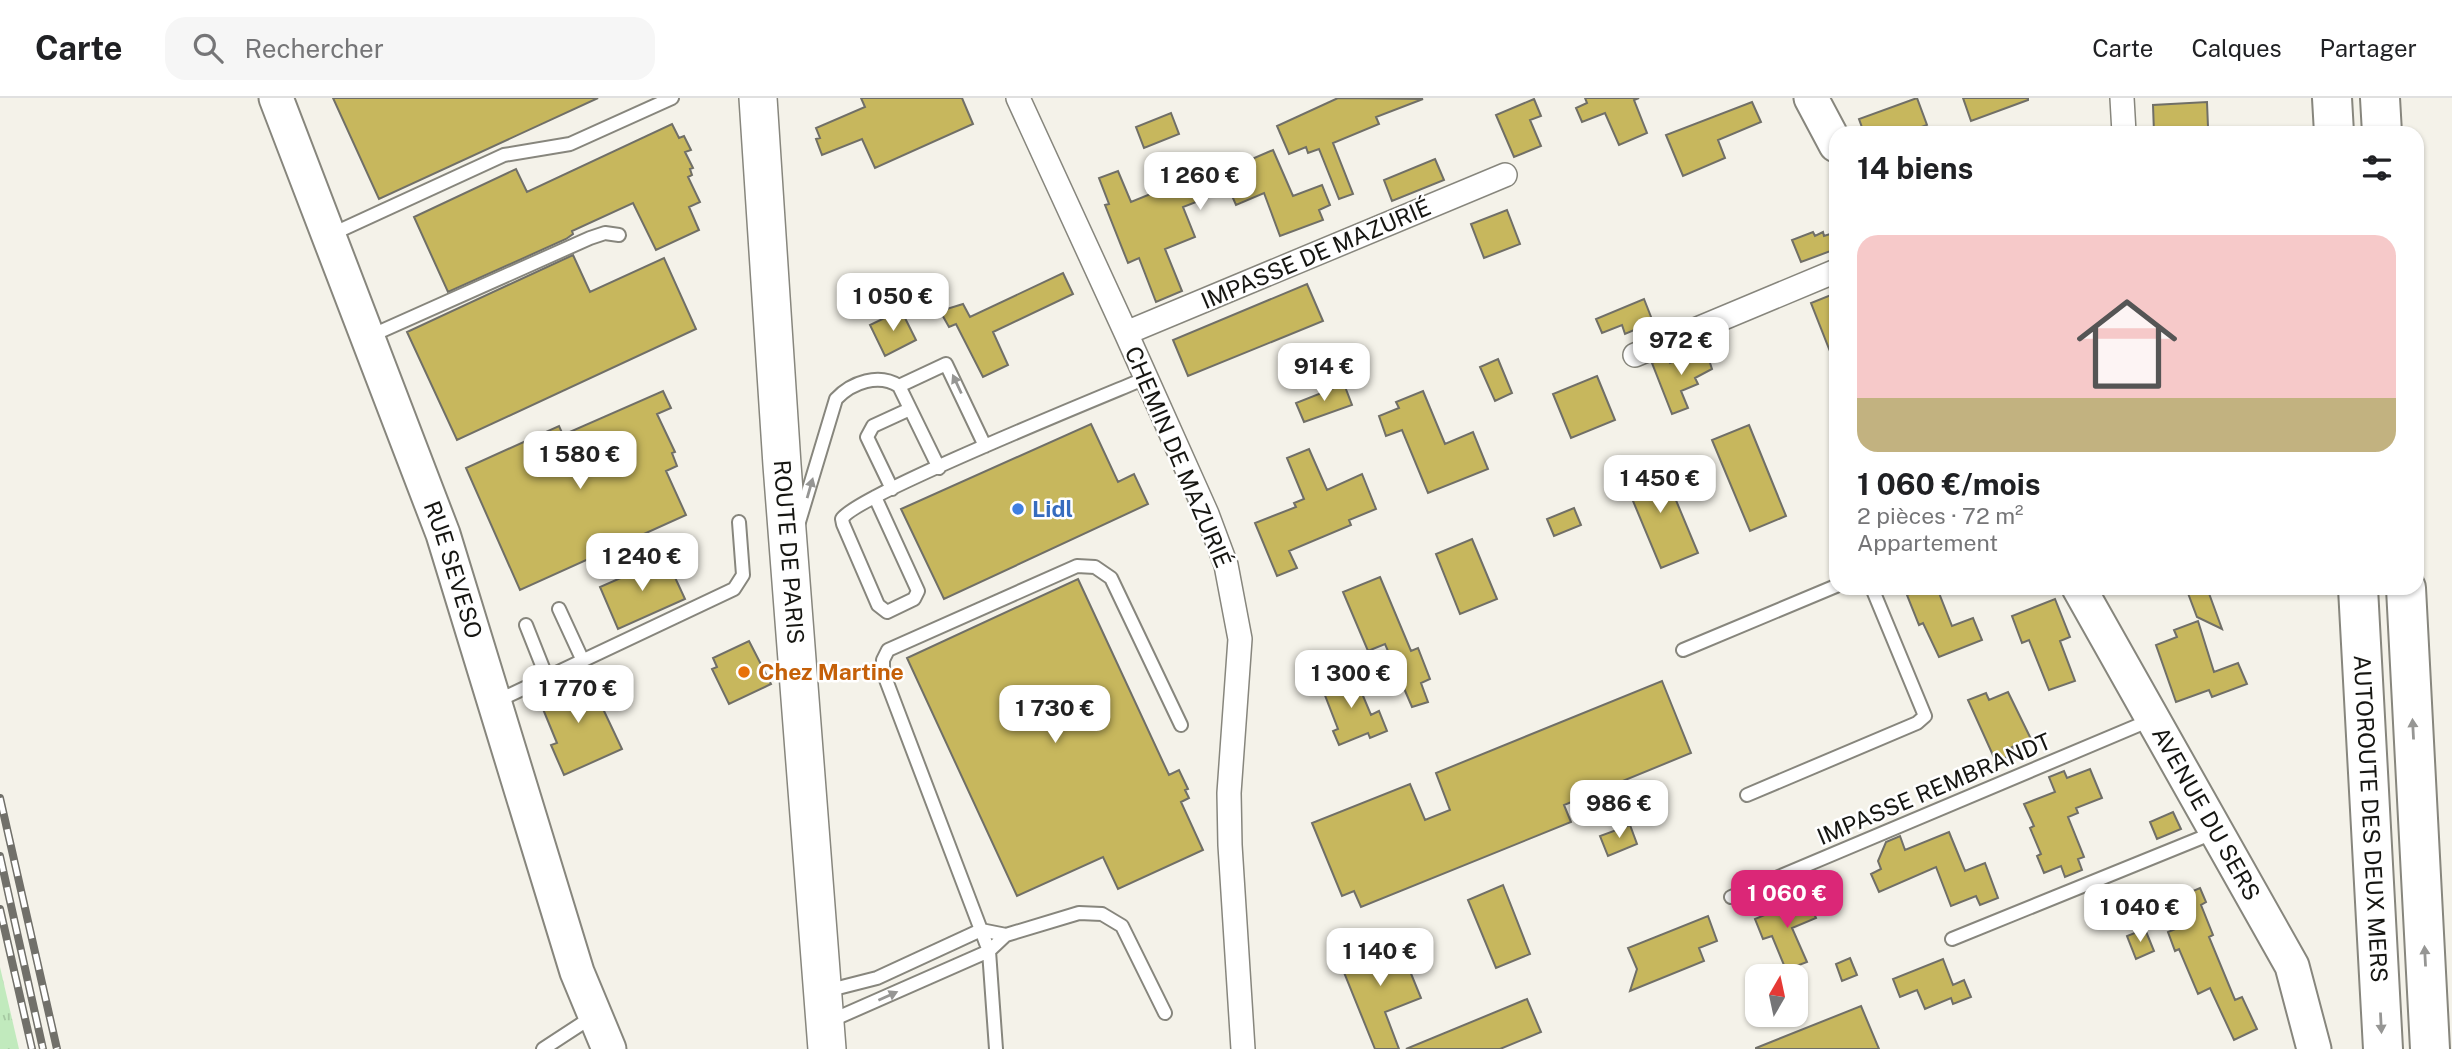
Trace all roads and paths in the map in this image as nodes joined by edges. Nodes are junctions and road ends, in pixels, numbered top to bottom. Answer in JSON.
{"nodes":[{"id":1,"x":276,"y":98,"type":"edge"},
{"id":2,"x":672,"y":98,"type":"edge"},
{"id":3,"x":758,"y":98,"type":"edge"},
{"id":4,"x":1018,"y":98,"type":"edge"},
{"id":5,"x":1811,"y":98,"type":"edge"},
{"id":6,"x":2122,"y":98,"type":"edge"},
{"id":7,"x":2332,"y":98,"type":"edge"},
{"id":8,"x":2380,"y":98,"type":"edge"},
{"id":9,"x":2124,"y":126,"type":"edge"},
{"id":10,"x":2334,"y":126,"type":"edge"},
{"id":11,"x":2382,"y":126,"type":"edge"},
{"id":12,"x":1829,"y":132,"type":"edge"},
{"id":13,"x":1505,"y":175,"type":"dead end"},
{"id":14,"x":329,"y":235,"type":"junction"},
{"id":15,"x":619,"y":235,"type":"dead end"},
{"id":16,"x":1829,"y":274,"type":"edge"},
{"id":17,"x":1126,"y":334,"type":"junction"},
{"id":18,"x":368,"y":337,"type":"junction"},
{"id":19,"x":1635,"y":355,"type":"dead end"},
{"id":20,"x":1146,"y":377,"type":"junction"},
{"id":21,"x":899,"y":386,"type":"junction"},
{"id":22,"x":910,"y":409,"type":"junction"},
{"id":23,"x":985,"y":446,"type":"junction"},
{"id":24,"x":939,"y":468,"type":"junction"},
{"id":25,"x":892,"y":489,"type":"junction"},
{"id":26,"x":875,"y":497,"type":"junction"},
{"id":27,"x":738,"y":522,"type":"dead end"},
{"id":28,"x":789,"y":553,"type":"junction"},
{"id":29,"x":1829,"y":589,"type":"edge"},
{"id":30,"x":1875,"y":595,"type":"edge"},
{"id":31,"x":2083,"y":595,"type":"edge"},
{"id":32,"x":2358,"y":595,"type":"edge"},
{"id":33,"x":2406,"y":595,"type":"edge"},
{"id":34,"x":559,"y":609,"type":"dead end"},
{"id":35,"x":526,"y":625,"type":"dead end"},
{"id":36,"x":1683,"y":650,"type":"dead end"},
{"id":37,"x":583,"y":660,"type":"junction"},
{"id":38,"x":547,"y":678,"type":"junction"},
{"id":39,"x":496,"y":701,"type":"junction"},
{"id":40,"x":2153,"y":719,"type":"junction"},
{"id":41,"x":1181,"y":725,"type":"dead end"},
{"id":42,"x":1747,"y":795,"type":"dead end"},
{"id":43,"x":2217,"y":831,"type":"junction"},
{"id":44,"x":1731,"y":897,"type":"dead end"},
{"id":45,"x":981,"y":930,"type":"junction"},
{"id":46,"x":1006,"y":935,"type":"junction"},
{"id":47,"x":1952,"y":939,"type":"dead end"},
{"id":48,"x":989,"y":951,"type":"junction"},
{"id":49,"x":1165,"y":1013,"type":"dead end"},
{"id":50,"x":595,"y":1015,"type":"junction"},
{"id":51,"x":826,"y":1021,"type":"edge"},
{"id":52,"x":542,"y":1049,"type":"edge"},
{"id":53,"x":609,"y":1049,"type":"edge"},
{"id":54,"x":996,"y":1049,"type":"edge"},
{"id":55,"x":1243,"y":1049,"type":"edge"},
{"id":56,"x":2314,"y":1049,"type":"edge"},
{"id":57,"x":2383,"y":1049,"type":"edge"},
{"id":58,"x":2430,"y":1049,"type":"edge"}],
"edges":[{"from":1,"to":14,"type":"street","name":"RUE SEVESO"},
{"from":2,"to":14,"type":"lane"},
{"from":3,"to":28,"type":"main road","name":"ROUTE DE PARIS"},
{"from":4,"to":17,"type":"street","name":"CHEMIN DE MAZURIÉ"},
{"from":5,"to":12,"type":"street"},
{"from":6,"to":9,"type":"street"},
{"from":7,"to":10,"type":"highway"},
{"from":8,"to":11,"type":"highway"},
{"from":13,"to":17,"type":"street","name":"IMPASSE DE MAZURIÉ"},
{"from":14,"to":18,"type":"street","name":"RUE SEVESO"},
{"from":15,"to":18,"type":"lane"},
{"from":16,"to":19,"type":"street"},
{"from":17,"to":20,"type":"street","name":"CHEMIN DE MAZURIÉ"},
{"from":18,"to":39,"type":"street","name":"RUE SEVESO"},
{"from":20,"to":23,"type":"lane"},
{"from":20,"to":55,"type":"street","name":"CHEMIN DE MAZURIÉ"},
{"from":21,"to":22,"type":"lane"},
{"from":23,"to":21,"type":"lane","one_way":true},
{"from":28,"to":21,"type":"lane","one_way":true},
{"from":22,"to":24,"type":"lane"},
{"from":22,"to":25,"type":"lane"},
{"from":23,"to":24,"type":"lane"},
{"from":24,"to":25,"type":"lane"},
{"from":25,"to":26,"type":"lane"},
{"from":26,"to":26,"type":"lane"},
{"from":27,"to":37,"type":"lane"},
{"from":28,"to":51,"type":"main road","name":"ROUTE DE PARIS"},
{"from":29,"to":36,"type":"lane"},
{"from":30,"to":42,"type":"lane"},
{"from":31,"to":40,"type":"street","name":"AVENUE DU SERS"},
{"from":32,"to":57,"type":"highway","name":"AUTOROUTE DES DEUX MERS","one_way":true},
{"from":58,"to":33,"type":"highway","name":"AUTOROUTE DES DEUX MERS","one_way":true},
{"from":34,"to":37,"type":"lane"},
{"from":35,"to":38,"type":"lane"},
{"from":37,"to":38,"type":"lane"},
{"from":38,"to":39,"type":"lane"},
{"from":39,"to":50,"type":"street","name":"RUE SEVESO"},
{"from":40,"to":43,"type":"street","name":"AVENUE DU SERS"},
{"from":40,"to":44,"type":"lane","name":"IMPASSE REMBRANDT"},
{"from":41,"to":45,"type":"lane"},
{"from":43,"to":47,"type":"lane"},
{"from":43,"to":56,"type":"street","name":"AVENUE DU SERS"},
{"from":45,"to":46,"type":"lane"},
{"from":45,"to":48,"type":"lane"},
{"from":45,"to":51,"type":"lane"},
{"from":46,"to":48,"type":"lane"},
{"from":46,"to":49,"type":"lane"},
{"from":51,"to":48,"type":"lane","one_way":true},
{"from":48,"to":54,"type":"lane"},
{"from":50,"to":52,"type":"lane"},
{"from":50,"to":53,"type":"street","name":"RUE SEVESO"}]}
